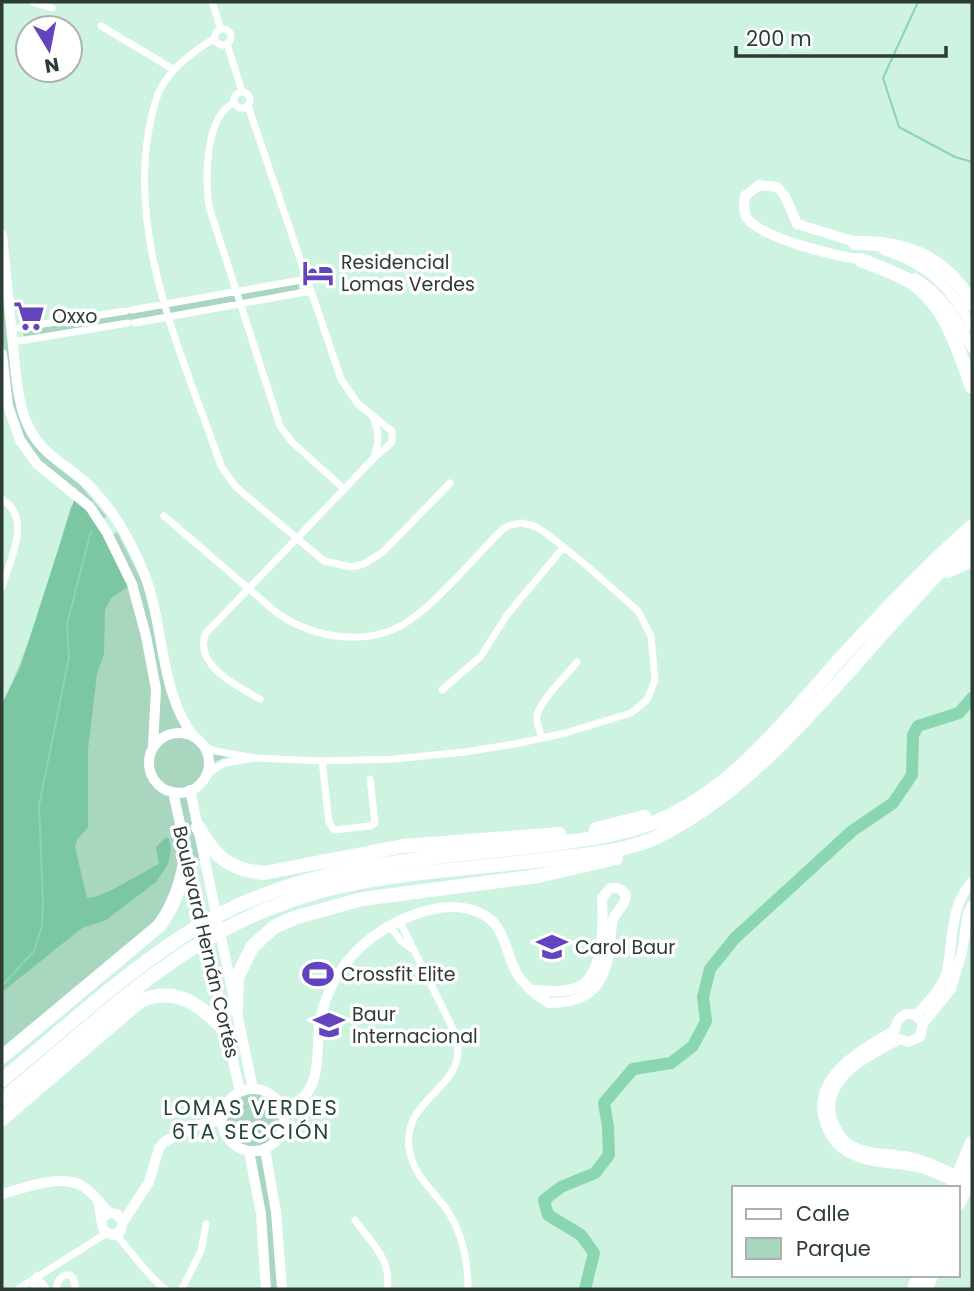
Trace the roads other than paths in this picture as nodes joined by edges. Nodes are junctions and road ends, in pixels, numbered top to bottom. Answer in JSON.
{"nodes":[{"id":1,"x":32,"y":2,"type":"edge"},
{"id":2,"x":212,"y":2,"type":"edge"},
{"id":3,"x":52,"y":8,"type":"dead end"},
{"id":4,"x":101,"y":26,"type":"dead end"},
{"id":5,"x":221,"y":29,"type":"junction"},
{"id":6,"x":215,"y":39,"type":"junction"},
{"id":7,"x":227,"y":44,"type":"junction"},
{"id":8,"x":173,"y":69,"type":"junction"},
{"id":9,"x":242,"y":92,"type":"junction"},
{"id":10,"x":234,"y":103,"type":"junction"},
{"id":11,"x":248,"y":106,"type":"junction"},
{"id":12,"x":797,"y":224,"type":"junction"},
{"id":13,"x":2,"y":235,"type":"edge"},
{"id":14,"x":786,"y":240,"type":"junction"},
{"id":15,"x":855,"y":243,"type":"junction"},
{"id":16,"x":861,"y":260,"type":"junction"},
{"id":17,"x":307,"y":279,"type":"junction"},
{"id":18,"x":312,"y":291,"type":"junction"},
{"id":19,"x":236,"y":292,"type":"junction"},
{"id":20,"x":165,"y":304,"type":"junction"},
{"id":21,"x":240,"y":304,"type":"junction"},
{"id":22,"x":972,"y":304,"type":"edge"},
{"id":23,"x":104,"y":315,"type":"junction"},
{"id":24,"x":169,"y":317,"type":"junction"},
{"id":25,"x":107,"y":327,"type":"junction"},
{"id":26,"x":972,"y":327,"type":"edge"},
{"id":27,"x":11,"y":329,"type":"junction"},
{"id":28,"x":13,"y":342,"type":"junction"},
{"id":29,"x":972,"y":348,"type":"edge"},
{"id":30,"x":2,"y":354,"type":"edge"},
{"id":31,"x":972,"y":387,"type":"edge"},
{"id":32,"x":373,"y":417,"type":"junction"},
{"id":33,"x":372,"y":460,"type":"junction"},
{"id":34,"x":450,"y":483,"type":"dead end"},
{"id":35,"x":344,"y":489,"type":"junction"},
{"id":36,"x":2,"y":499,"type":"edge"},
{"id":37,"x":972,"y":512,"type":"edge"},
{"id":38,"x":112,"y":515,"type":"junction"},
{"id":39,"x":164,"y":516,"type":"dead end"},
{"id":40,"x":100,"y":522,"type":"junction"},
{"id":41,"x":120,"y":526,"type":"junction"},
{"id":42,"x":972,"y":526,"type":"edge"},
{"id":43,"x":107,"y":533,"type":"junction"},
{"id":44,"x":297,"y":538,"type":"junction"},
{"id":45,"x":965,"y":540,"type":"edge"},
{"id":46,"x":563,"y":548,"type":"junction"},
{"id":47,"x":972,"y":560,"type":"edge"},
{"id":48,"x":931,"y":581,"type":"junction"},
{"id":49,"x":2,"y":587,"type":"edge"},
{"id":50,"x":248,"y":588,"type":"junction"},
{"id":51,"x":863,"y":644,"type":"junction"},
{"id":52,"x":577,"y":662,"type":"dead end"},
{"id":53,"x":442,"y":690,"type":"dead end"},
{"id":54,"x":260,"y":699,"type":"dead end"},
{"id":55,"x":786,"y":729,"type":"junction"},
{"id":56,"x":194,"y":737,"type":"junction"},
{"id":57,"x":542,"y":738,"type":"junction"},
{"id":58,"x":204,"y":746,"type":"junction"},
{"id":59,"x":153,"y":747,"type":"junction"},
{"id":60,"x":232,"y":757,"type":"junction"},
{"id":61,"x":322,"y":761,"type":"junction"},
{"id":62,"x":207,"y":774,"type":"junction"},
{"id":63,"x":370,"y":779,"type":"dead end"},
{"id":64,"x":719,"y":784,"type":"junction"},
{"id":65,"x":190,"y":790,"type":"junction"},
{"id":66,"x":173,"y":792,"type":"junction"},
{"id":67,"x":198,"y":827,"type":"junction"},
{"id":68,"x":655,"y":838,"type":"junction"},
{"id":69,"x":187,"y":861,"type":"junction"},
{"id":70,"x":972,"y":882,"type":"edge"},
{"id":71,"x":972,"y":905,"type":"edge"},
{"id":72,"x":394,"y":923,"type":"junction"},
{"id":73,"x":534,"y":990,"type":"junction"},
{"id":74,"x":236,"y":1010,"type":"junction"},
{"id":75,"x":919,"y":1019,"type":"junction"},
{"id":76,"x":227,"y":1032,"type":"junction"},
{"id":77,"x":897,"y":1035,"type":"junction"},
{"id":78,"x":2,"y":1057,"type":"edge"},
{"id":79,"x":2,"y":1080,"type":"edge"},
{"id":80,"x":253,"y":1089,"type":"junction"},
{"id":81,"x":240,"y":1092,"type":"junction"},
{"id":82,"x":2,"y":1100,"type":"edge"},
{"id":83,"x":283,"y":1109,"type":"junction"},
{"id":84,"x":2,"y":1119,"type":"edge"},
{"id":85,"x":221,"y":1120,"type":"junction"},
{"id":86,"x":972,"y":1143,"type":"edge"},
{"id":87,"x":265,"y":1149,"type":"junction"},
{"id":88,"x":249,"y":1151,"type":"junction"},
{"id":89,"x":923,"y":1164,"type":"junction"},
{"id":90,"x":972,"y":1174,"type":"edge"},
{"id":91,"x":972,"y":1182,"type":"edge"},
{"id":92,"x":954,"y":1186,"type":"edge"},
{"id":93,"x":972,"y":1191,"type":"edge"},
{"id":94,"x":2,"y":1194,"type":"edge"},
{"id":95,"x":960,"y":1200,"type":"edge"},
{"id":96,"x":355,"y":1220,"type":"dead end"},
{"id":97,"x":112,"y":1224,"type":"junction"},
{"id":98,"x":206,"y":1224,"type":"dead end"},
{"id":99,"x":34,"y":1279,"type":"junction"},
{"id":100,"x":18,"y":1289,"type":"edge"},
{"id":101,"x":37,"y":1289,"type":"edge"},
{"id":102,"x":46,"y":1289,"type":"edge"},
{"id":103,"x":56,"y":1289,"type":"edge"},
{"id":104,"x":76,"y":1289,"type":"edge"},
{"id":105,"x":165,"y":1289,"type":"edge"},
{"id":106,"x":182,"y":1289,"type":"edge"},
{"id":107,"x":266,"y":1289,"type":"edge"},
{"id":108,"x":282,"y":1289,"type":"edge"},
{"id":109,"x":387,"y":1289,"type":"edge"},
{"id":110,"x":468,"y":1289,"type":"edge"}],
"edges":[{"from":1,"to":3,"type":"street"},
{"from":2,"to":5,"type":"street"},
{"from":4,"to":8,"type":"street"},
{"from":5,"to":6,"type":"street"},
{"from":5,"to":7,"type":"street"},
{"from":6,"to":7,"type":"street"},
{"from":6,"to":8,"type":"street"},
{"from":7,"to":9,"type":"street"},
{"from":8,"to":20,"type":"street"},
{"from":9,"to":10,"type":"street"},
{"from":9,"to":11,"type":"street"},
{"from":10,"to":11,"type":"street"},
{"from":10,"to":19,"type":"street"},
{"from":11,"to":17,"type":"street"},
{"from":12,"to":14,"type":"street"},
{"from":12,"to":14,"type":"street"},
{"from":12,"to":15,"type":"street"},
{"from":13,"to":27,"type":"street"},
{"from":14,"to":16,"type":"street"},
{"from":15,"to":22,"type":"highway"},
{"from":15,"to":26,"type":"street"},
{"from":16,"to":29,"type":"street"},
{"from":16,"to":31,"type":"highway"},
{"from":17,"to":18,"type":"street"},
{"from":17,"to":19,"type":"street"},
{"from":18,"to":21,"type":"street"},
{"from":18,"to":32,"type":"street"},
{"from":19,"to":20,"type":"street"},
{"from":19,"to":21,"type":"street"},
{"from":20,"to":23,"type":"street"},
{"from":20,"to":24,"type":"street"},
{"from":21,"to":24,"type":"street"},
{"from":21,"to":35,"type":"street"},
{"from":23,"to":25,"type":"street"},
{"from":23,"to":27,"type":"street"},
{"from":24,"to":25,"type":"street"},
{"from":24,"to":44,"type":"street"},
{"from":25,"to":28,"type":"street"},
{"from":27,"to":28,"type":"street"},
{"from":28,"to":38,"type":"street"},
{"from":30,"to":40,"type":"street"},
{"from":32,"to":33,"type":"street"},
{"from":32,"to":33,"type":"street"},
{"from":33,"to":35,"type":"street"},
{"from":34,"to":44,"type":"street"},
{"from":35,"to":44,"type":"street"},
{"from":36,"to":49,"type":"street"},
{"from":37,"to":45,"type":"highway"},
{"from":38,"to":40,"type":"street"},
{"from":38,"to":41,"type":"street"},
{"from":39,"to":50,"type":"street"},
{"from":40,"to":43,"type":"street"},
{"from":41,"to":43,"type":"street"},
{"from":41,"to":56,"type":"street"},
{"from":42,"to":45,"type":"highway"},
{"from":43,"to":59,"type":"street"},
{"from":44,"to":50,"type":"street"},
{"from":45,"to":48,"type":"highway"},
{"from":45,"to":51,"type":"highway"},
{"from":46,"to":50,"type":"street"},
{"from":46,"to":53,"type":"street"},
{"from":46,"to":57,"type":"street"},
{"from":47,"to":48,"type":"highway"},
{"from":48,"to":51,"type":"highway"},
{"from":50,"to":54,"type":"street"},
{"from":51,"to":55,"type":"highway"},
{"from":52,"to":57,"type":"street"},
{"from":55,"to":64,"type":"highway"},
{"from":55,"to":68,"type":"highway"},
{"from":56,"to":58,"type":"street"},
{"from":56,"to":59,"type":"street"},
{"from":57,"to":61,"type":"street"},
{"from":58,"to":60,"type":"street"},
{"from":58,"to":62,"type":"street"},
{"from":59,"to":66,"type":"street"},
{"from":60,"to":61,"type":"street"},
{"from":60,"to":62,"type":"street"},
{"from":61,"to":63,"type":"street"},
{"from":62,"to":65,"type":"street"},
{"from":64,"to":67,"type":"highway"},
{"from":64,"to":79,"type":"highway"},
{"from":65,"to":66,"type":"street"},
{"from":65,"to":67,"type":"street","name":"Boulevard Hernán Cortés"},
{"from":66,"to":69,"type":"street","name":"Boulevard Hernán Cortés"},
{"from":67,"to":74,"type":"street","name":"Boulevard Hernán Cortés"},
{"from":68,"to":74,"type":"highway"},
{"from":68,"to":82,"type":"highway"},
{"from":69,"to":76,"type":"street","name":"Boulevard Hernán Cortés"},
{"from":69,"to":78,"type":"highway"},
{"from":70,"to":75,"type":"street"},
{"from":71,"to":75,"type":"street"},
{"from":72,"to":73,"type":"street"},
{"from":72,"to":83,"type":"street"},
{"from":72,"to":110,"type":"street"},
{"from":73,"to":73,"type":"street"},
{"from":74,"to":80,"type":"street","name":"Boulevard Hernán Cortés"},
{"from":75,"to":77,"type":"street"},
{"from":75,"to":77,"type":"street"},
{"from":76,"to":81,"type":"street","name":"Boulevard Hernán Cortés"},
{"from":76,"to":84,"type":"highway"},
{"from":77,"to":89,"type":"street"},
{"from":80,"to":81,"type":"street"},
{"from":80,"to":83,"type":"street"},
{"from":81,"to":85,"type":"street"},
{"from":83,"to":87,"type":"street"},
{"from":85,"to":88,"type":"street"},
{"from":85,"to":97,"type":"street"},
{"from":86,"to":92,"type":"highway"},
{"from":87,"to":88,"type":"street"},
{"from":87,"to":108,"type":"street"},
{"from":88,"to":107,"type":"street"},
{"from":89,"to":91,"type":"street"},
{"from":89,"to":93,"type":"street"},
{"from":90,"to":95,"type":"highway"},
{"from":94,"to":97,"type":"street"},
{"from":96,"to":109,"type":"street"},
{"from":97,"to":99,"type":"street"},
{"from":97,"to":105,"type":"street"},
{"from":98,"to":106,"type":"street"},
{"from":99,"to":100,"type":"street"},
{"from":99,"to":101,"type":"street"},
{"from":99,"to":102,"type":"street"},
{"from":103,"to":104,"type":"street"}]}
